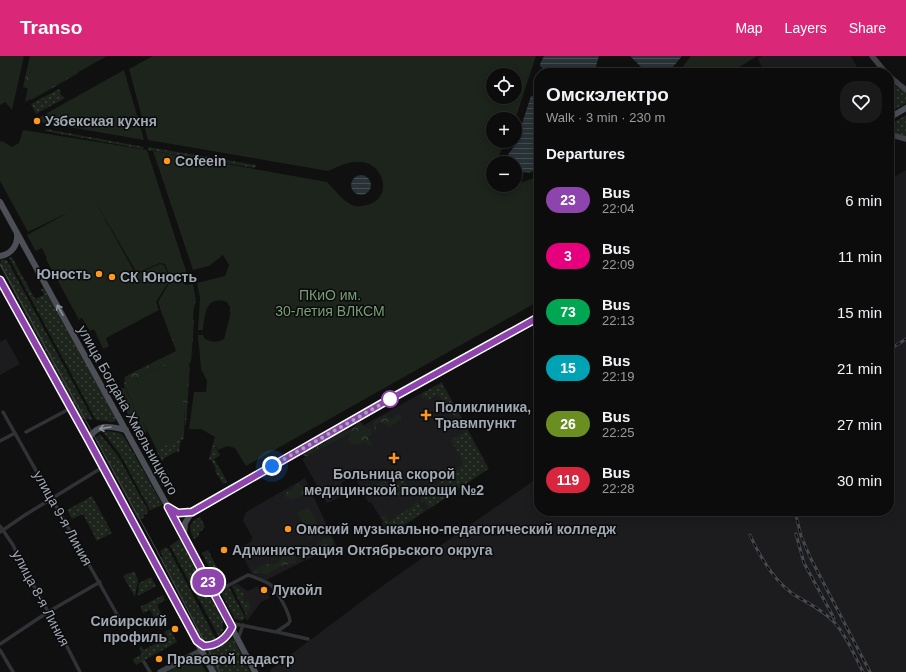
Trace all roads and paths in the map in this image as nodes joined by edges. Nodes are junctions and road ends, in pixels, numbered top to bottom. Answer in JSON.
{"nodes":[{"id":1,"x":872,"y":56,"type":"edge"},
{"id":2,"x":881,"y":68,"type":"edge"},
{"id":3,"x":894,"y":80,"type":"edge"},
{"id":4,"x":906,"y":90,"type":"edge"},
{"id":5,"x":906,"y":108,"type":"edge"},
{"id":6,"x":894,"y":115,"type":"edge"},
{"id":7,"x":894,"y":135,"type":"edge"},
{"id":8,"x":906,"y":139,"type":"edge"},
{"id":9,"x":0,"y":202,"type":"edge"},
{"id":10,"x":17,"y":232,"type":"junction"},
{"id":11,"x":0,"y":256,"type":"edge"},
{"id":12,"x":0,"y":280,"type":"edge"},
{"id":13,"x":534,"y":320,"type":"edge"},
{"id":14,"x":71,"y":408,"type":"junction"},
{"id":15,"x":3,"y":412,"type":"dead end"},
{"id":16,"x":126,"y":430,"type":"junction"},
{"id":17,"x":26,"y":432,"type":"dead end"},
{"id":18,"x":15,"y":433,"type":"junction"},
{"id":19,"x":88,"y":439,"type":"junction"},
{"id":20,"x":0,"y":442,"type":"edge"},
{"id":21,"x":103,"y":467,"type":"junction"},
{"id":22,"x":52,"y":498,"type":"junction"},
{"id":23,"x":168,"y":507,"type":"junction"},
{"id":24,"x":192,"y":512,"type":"junction"},
{"id":25,"x":0,"y":526,"type":"edge"},
{"id":26,"x":1,"y":531,"type":"edge"},
{"id":27,"x":184,"y":536,"type":"junction"},
{"id":28,"x":100,"y":582,"type":"junction"},
{"id":29,"x":214,"y":593,"type":"junction"},
{"id":30,"x":48,"y":612,"type":"junction"},
{"id":31,"x":123,"y":625,"type":"dead end"},
{"id":32,"x":231,"y":625,"type":"junction"},
{"id":33,"x":243,"y":625,"type":"junction"},
{"id":34,"x":276,"y":632,"type":"junction"},
{"id":35,"x":238,"y":639,"type":"junction"},
{"id":36,"x":308,"y":639,"type":"dead end"},
{"id":37,"x":197,"y":641,"type":"junction"},
{"id":38,"x":0,"y":644,"type":"edge"},
{"id":39,"x":0,"y":650,"type":"edge"},
{"id":40,"x":202,"y":650,"type":"junction"},
{"id":41,"x":144,"y":662,"type":"dead end"},
{"id":42,"x":13,"y":672,"type":"edge"},
{"id":43,"x":80,"y":672,"type":"edge"},
{"id":44,"x":150,"y":672,"type":"edge"},
{"id":45,"x":160,"y":672,"type":"edge"},
{"id":46,"x":213,"y":672,"type":"edge"},
{"id":47,"x":255,"y":672,"type":"edge"}],
"edges":[{"from":1,"to":2,"type":"main road"},
{"from":3,"to":4,"type":"main road"},
{"from":5,"to":6,"type":"main road"},
{"from":7,"to":8,"type":"main road"},
{"from":9,"to":10,"type":"main road","name":"улица Богдана Хмельницкого"},
{"from":10,"to":11,"type":"main road"},
{"from":16,"to":10,"type":"main road","name":"улица Богдана Хмельницкого","one_way":true},
{"from":12,"to":14,"type":"main road"},
{"from":13,"to":24,"type":"main road"},
{"from":14,"to":17,"type":"street"},
{"from":14,"to":19,"type":"main road"},
{"from":15,"to":18,"type":"street","name":"улица 9-я Линия"},
{"from":16,"to":19,"type":"main road","one_way":true},
{"from":16,"to":23,"type":"main road","name":"улица Богдана Хмельницкого"},
{"from":18,"to":20,"type":"street"},
{"from":18,"to":22,"type":"street","name":"улица 9-я Линия"},
{"from":19,"to":21,"type":"main road"},
{"from":21,"to":22,"type":"street"},
{"from":21,"to":37,"type":"main road"},
{"from":22,"to":26,"type":"street"},
{"from":22,"to":28,"type":"street","name":"улица 9-я Линия"},
{"from":23,"to":24,"type":"main road"},
{"from":23,"to":27,"type":"main road","name":"улица Богдана Хмельницкого"},
{"from":24,"to":27,"type":"main road"},
{"from":25,"to":26,"type":"street","name":"улица 8-я Линия"},
{"from":26,"to":30,"type":"street","name":"улица 8-я Линия"},
{"from":27,"to":29,"type":"main road","name":"улица Богдана Хмельницкого"},
{"from":28,"to":30,"type":"street"},
{"from":28,"to":31,"type":"street","name":"улица 9-я Линия"},
{"from":29,"to":32,"type":"main road","name":"улица Богдана Хмельницкого"},
{"from":29,"to":34,"type":"street"},
{"from":30,"to":38,"type":"street"},
{"from":30,"to":43,"type":"street","name":"улица 8-я Линия"},
{"from":32,"to":33,"type":"street"},
{"from":32,"to":35,"type":"main road","name":"улица Богдана Хмельницкого"},
{"from":32,"to":37,"type":"main road"},
{"from":33,"to":34,"type":"street"},
{"from":33,"to":35,"type":"street"},
{"from":34,"to":36,"type":"street"},
{"from":35,"to":47,"type":"main road","name":"улица Богдана Хмельницкого"},
{"from":37,"to":40,"type":"main road"},
{"from":39,"to":42,"type":"street"},
{"from":40,"to":45,"type":"main road"},
{"from":40,"to":46,"type":"main road"},
{"from":41,"to":44,"type":"street"}]}
